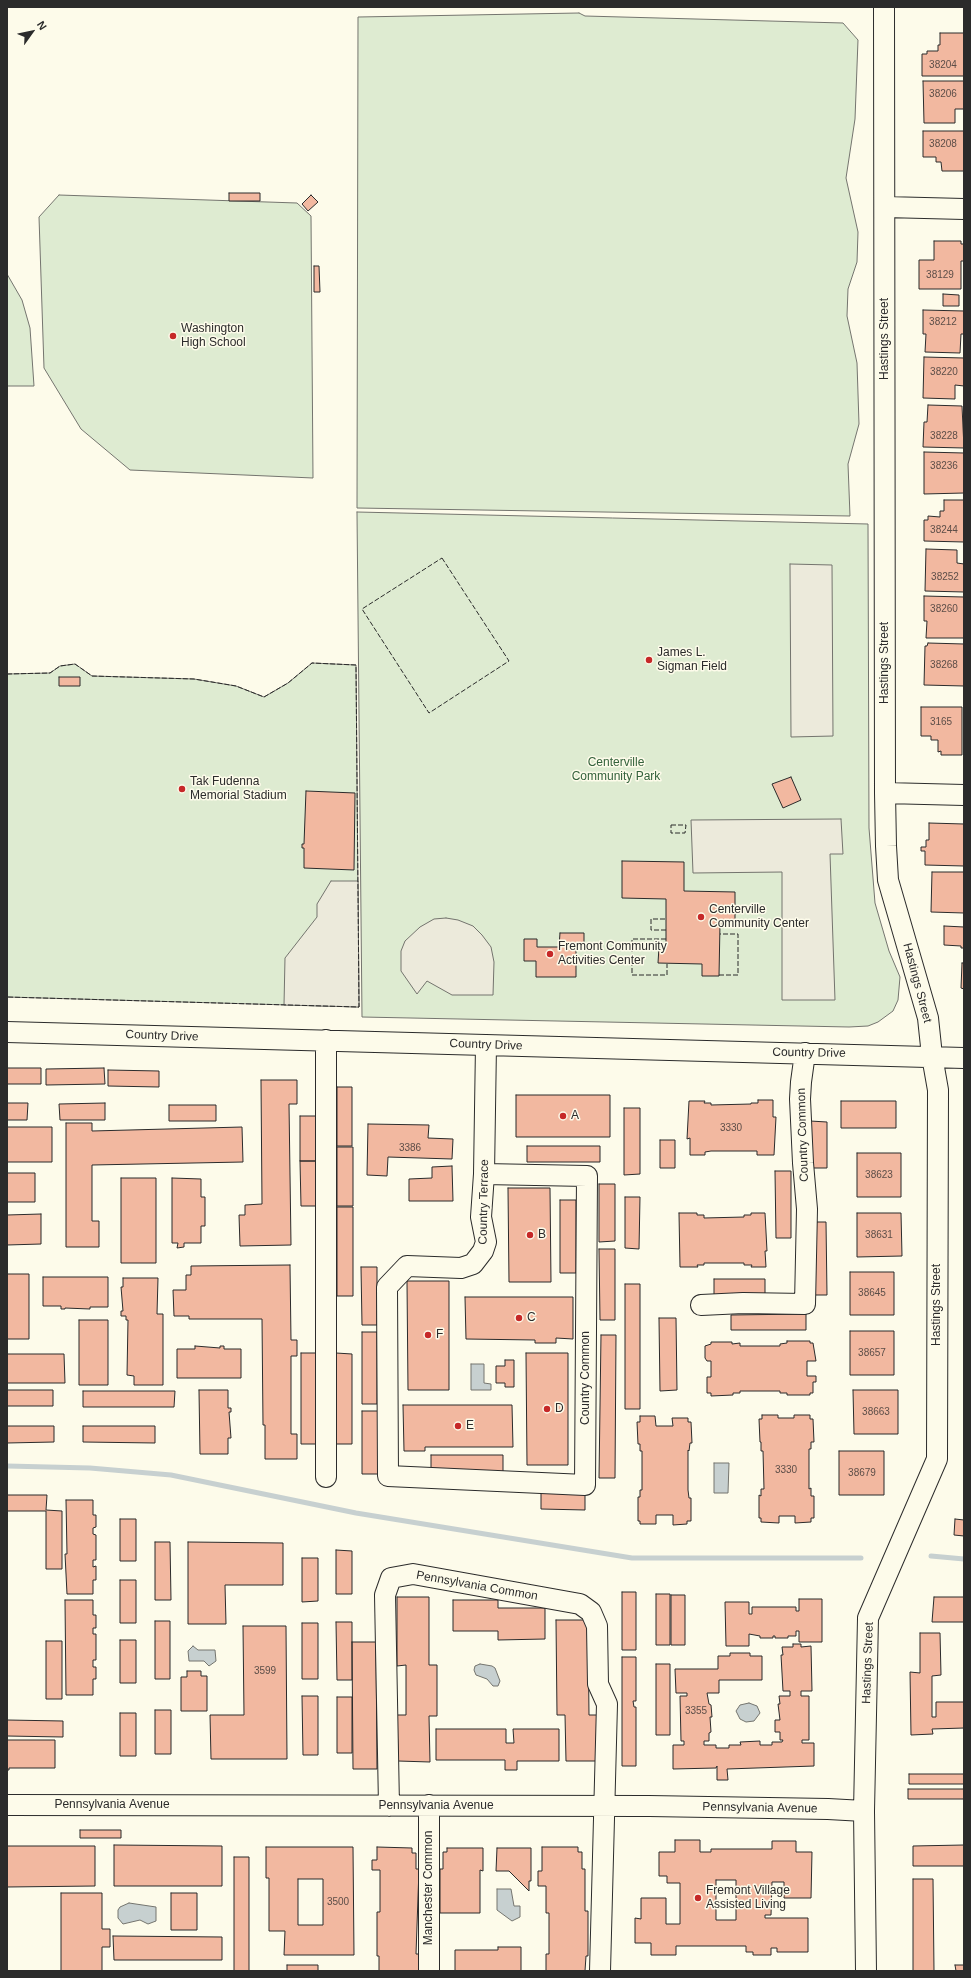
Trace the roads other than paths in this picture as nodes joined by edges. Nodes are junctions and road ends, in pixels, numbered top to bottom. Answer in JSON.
{"nodes":[{"id":1,"x":884,"y":7,"type":"edge"},
{"id":2,"x":885,"y":207,"type":"junction"},
{"id":3,"x":964,"y":209,"type":"edge"},
{"id":4,"x":885,"y":793,"type":"junction"},
{"id":5,"x":964,"y":795,"type":"edge"},
{"id":6,"x":7,"y":1032,"type":"edge"},
{"id":7,"x":326,"y":1040,"type":"junction"},
{"id":8,"x":486,"y":1044,"type":"junction"},
{"id":9,"x":805,"y":1053,"type":"junction"},
{"id":10,"x":932,"y":1056,"type":"junction"},
{"id":11,"x":964,"y":1058,"type":"edge"},
{"id":12,"x":484,"y":1174,"type":"junction"},
{"id":13,"x":701,"y":1304,"type":"dead end"},
{"id":14,"x":388,"y":1476,"type":"joint"},
{"id":15,"x":326,"y":1477,"type":"dead end"},
{"id":16,"x":7,"y":1805,"type":"edge"},
{"id":17,"x":389,"y":1806,"type":"junction"},
{"id":18,"x":428,"y":1806,"type":"junction"},
{"id":19,"x":603,"y":1806,"type":"junction"},
{"id":20,"x":864,"y":1811,"type":"junction"},
{"id":21,"x":429,"y":1971,"type":"edge"},
{"id":22,"x":600,"y":1971,"type":"edge"},
{"id":23,"x":866,"y":1971,"type":"edge"}],
"edges":[{"from":1,"to":2,"type":"street","name":"Hastings Street"},
{"from":2,"to":3,"type":"street"},
{"from":2,"to":4,"type":"street","name":"Hastings Street"},
{"from":4,"to":5,"type":"street"},
{"from":4,"to":10,"type":"street","name":"Hastings Street"},
{"from":6,"to":7,"type":"street","name":"Country Drive"},
{"from":7,"to":8,"type":"street","name":"Country Drive"},
{"from":7,"to":15,"type":"street"},
{"from":8,"to":9,"type":"street","name":"Country Drive"},
{"from":8,"to":12,"type":"street","name":"Country Terrace"},
{"from":9,"to":10,"type":"street","name":"Country Drive"},
{"from":9,"to":13,"type":"street","name":"Country Common"},
{"from":10,"to":11,"type":"street","name":"Country Drive"},
{"from":10,"to":20,"type":"street","name":"Hastings Street"},
{"from":12,"to":14,"type":"street","name":"Country Terrace"},
{"from":12,"to":14,"type":"street","name":"Country Common"},
{"from":16,"to":17,"type":"street","name":"Pennsylvania Avenue"},
{"from":17,"to":18,"type":"street","name":"Pennsylvania Avenue"},
{"from":17,"to":19,"type":"street","name":"Pennsylvania Common"},
{"from":18,"to":19,"type":"street","name":"Pennsylvania Avenue"},
{"from":18,"to":21,"type":"street","name":"Manchester Common"},
{"from":19,"to":20,"type":"street","name":"Pennsylvania Avenue"},
{"from":19,"to":22,"type":"street"},
{"from":20,"to":23,"type":"street","name":"Hastings Street"}]}
